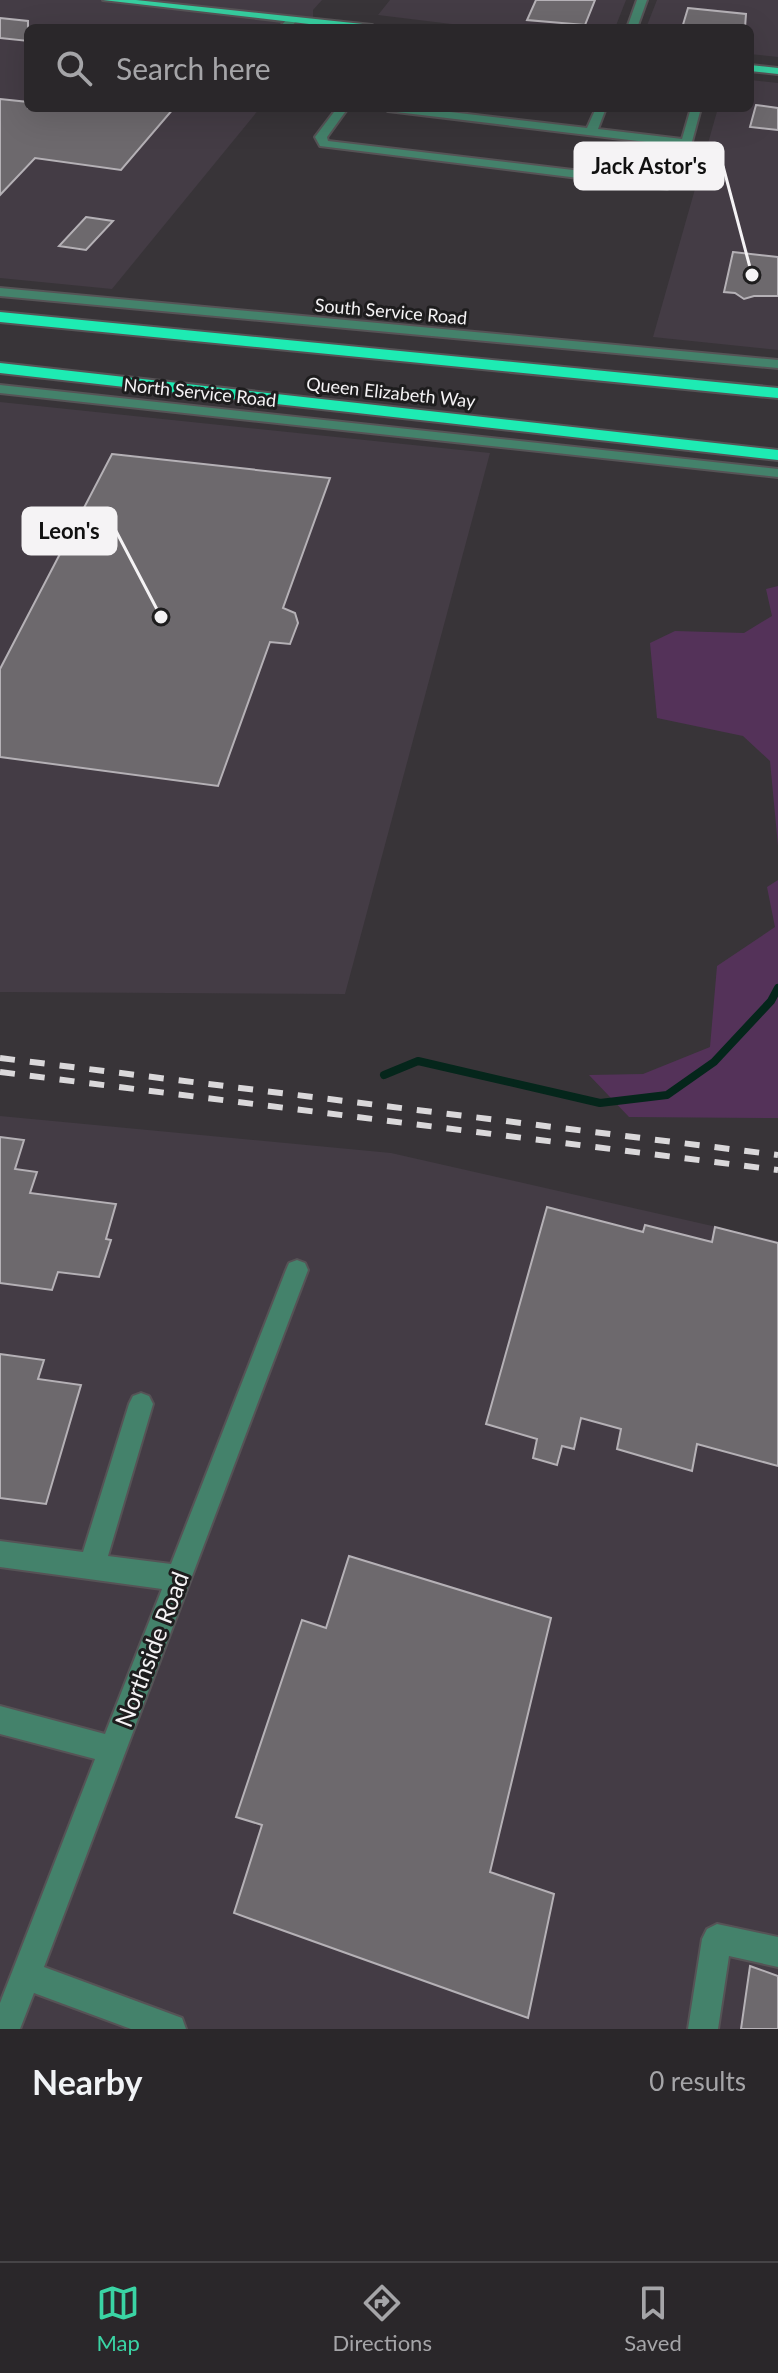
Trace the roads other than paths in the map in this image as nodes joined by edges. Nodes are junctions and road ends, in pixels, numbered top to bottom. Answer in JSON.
{"nodes":[{"id":1,"x":108,"y":0,"type":"edge"},
{"id":2,"x":642,"y":0,"type":"edge"},
{"id":3,"x":288,"y":24,"type":"edge"},
{"id":4,"x":633,"y":24,"type":"edge"},
{"id":5,"x":754,"y":68,"type":"edge"},
{"id":6,"x":778,"y":71,"type":"edge"},
{"id":7,"x":340,"y":112,"type":"edge"},
{"id":8,"x":453,"y":112,"type":"edge"},
{"id":9,"x":599,"y":112,"type":"edge"},
{"id":10,"x":695,"y":112,"type":"edge"},
{"id":11,"x":591,"y":132,"type":"junction"},
{"id":12,"x":684,"y":143,"type":"junction"},
{"id":13,"x":0,"y":292,"type":"edge"},
{"id":14,"x":0,"y":317,"type":"edge"},
{"id":15,"x":778,"y":364,"type":"edge"},
{"id":16,"x":0,"y":368,"type":"edge"},
{"id":17,"x":653,"y":380,"type":"junction"},
{"id":18,"x":778,"y":382,"type":"edge"},
{"id":19,"x":0,"y":389,"type":"edge"},
{"id":20,"x":778,"y":393,"type":"edge"},
{"id":21,"x":778,"y":455,"type":"edge"},
{"id":22,"x":778,"y":473,"type":"edge"},
{"id":23,"x":297,"y":1270,"type":"dead end"},
{"id":24,"x":141,"y":1404,"type":"dead end"},
{"id":25,"x":0,"y":1554,"type":"edge"},
{"id":26,"x":92,"y":1566,"type":"junction"},
{"id":27,"x":178,"y":1578,"type":"junction"},
{"id":28,"x":0,"y":1720,"type":"edge"},
{"id":29,"x":113,"y":1750,"type":"junction"},
{"id":30,"x":778,"y":1952,"type":"edge"},
{"id":31,"x":26,"y":1975,"type":"junction"},
{"id":32,"x":5,"y":2022,"type":"edge"},
{"id":33,"x":171,"y":2029,"type":"edge"},
{"id":34,"x":703,"y":2029,"type":"edge"}],
"edges":[{"from":1,"to":3,"type":"main road"},
{"from":2,"to":4,"type":"street"},
{"from":5,"to":6,"type":"main road"},
{"from":7,"to":12,"type":"street"},
{"from":8,"to":11,"type":"street"},
{"from":9,"to":11,"type":"street"},
{"from":10,"to":12,"type":"street"},
{"from":11,"to":12,"type":"street"},
{"from":13,"to":15,"type":"street","name":"South Service Road"},
{"from":14,"to":17,"type":"highway","name":"Queen Elizabeth Way"},
{"from":16,"to":21,"type":"highway","name":"Queen Elizabeth Way"},
{"from":17,"to":18,"type":"highway"},
{"from":17,"to":20,"type":"highway","name":"Queen Elizabeth Way"},
{"from":19,"to":22,"type":"street","name":"North Service Road"},
{"from":23,"to":27,"type":"street","name":"Northside Road"},
{"from":24,"to":26,"type":"street"},
{"from":25,"to":26,"type":"street"},
{"from":26,"to":27,"type":"street"},
{"from":27,"to":29,"type":"street","name":"Northside Road"},
{"from":28,"to":29,"type":"street"},
{"from":29,"to":31,"type":"street","name":"Northside Road"},
{"from":30,"to":34,"type":"street"},
{"from":31,"to":32,"type":"street","name":"Northside Road"},
{"from":31,"to":33,"type":"street"}]}
